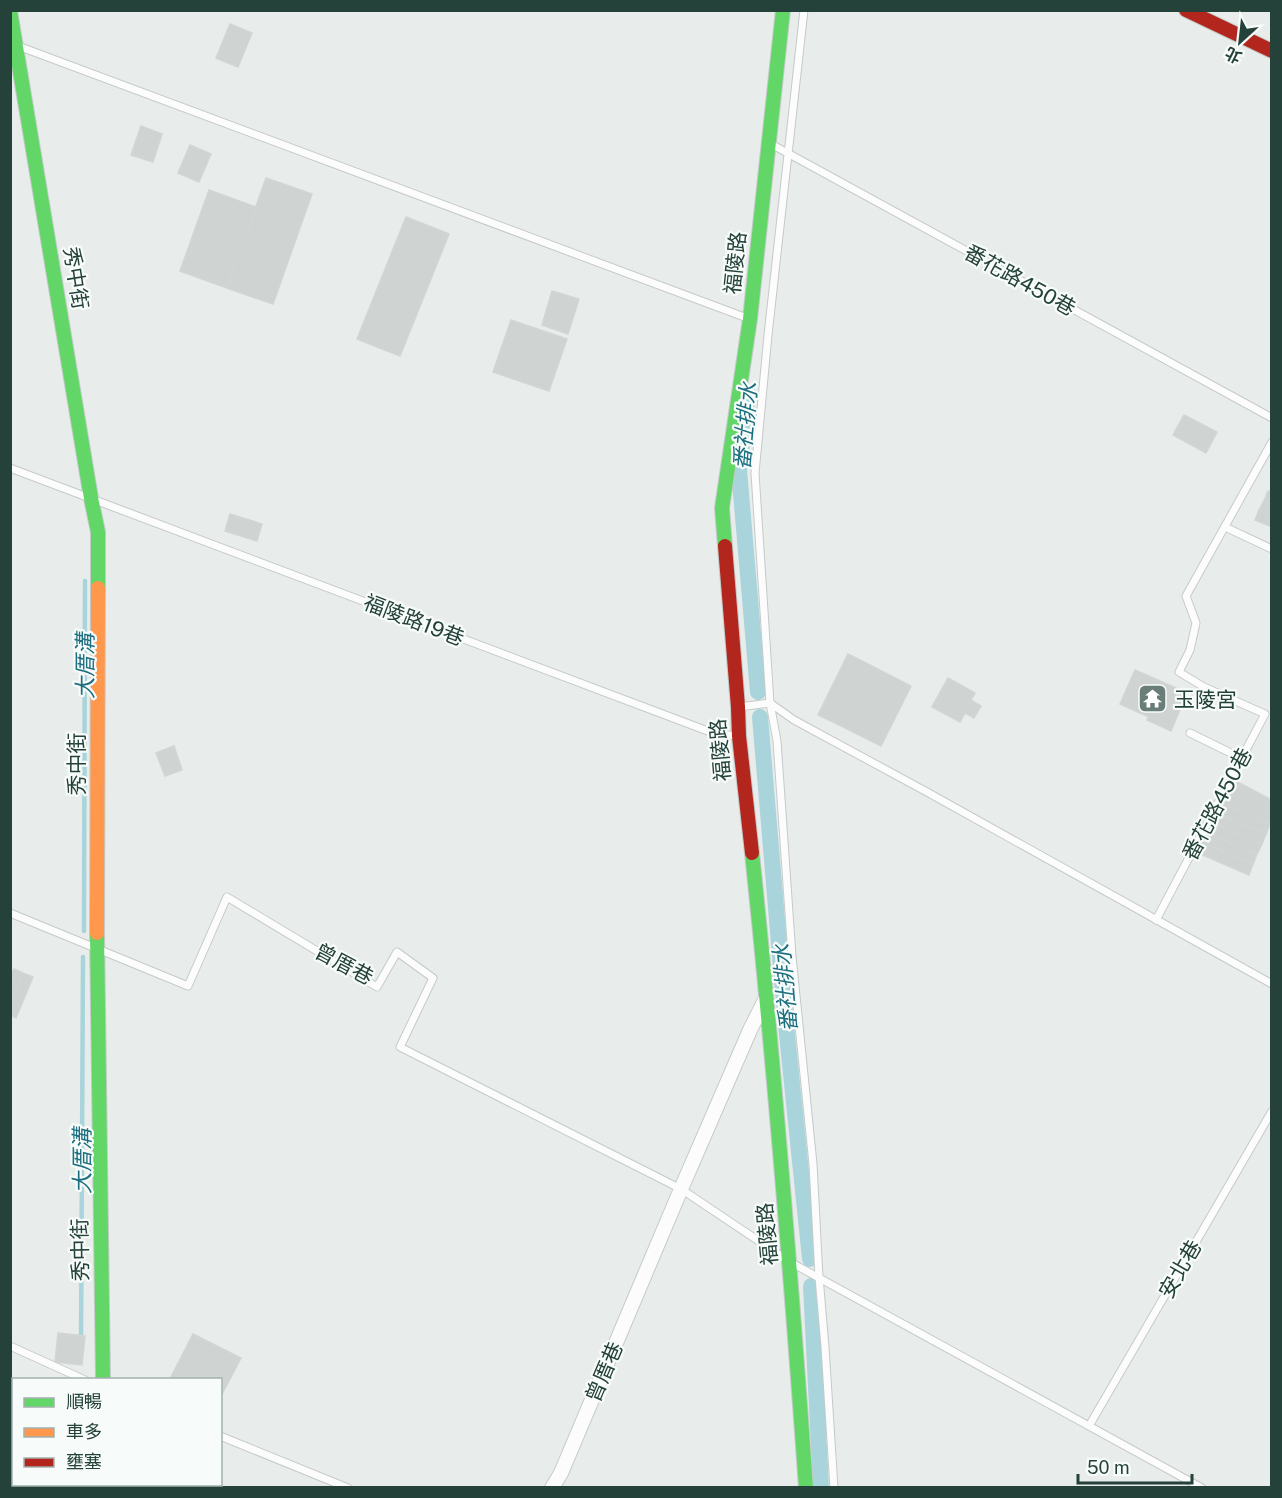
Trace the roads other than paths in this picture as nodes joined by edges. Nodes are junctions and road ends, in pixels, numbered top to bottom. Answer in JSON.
{"nodes":[{"id":1,"x":783,"y":10,"type":"edge"},
{"id":2,"x":804,"y":10,"type":"edge"},
{"id":3,"x":1186,"y":10,"type":"edge"},
{"id":4,"x":10,"y":11,"type":"edge"},
{"id":5,"x":13,"y":44,"type":"edge"},
{"id":6,"x":1272,"y":51,"type":"edge"},
{"id":7,"x":769,"y":142,"type":"junction"},
{"id":8,"x":789,"y":153,"type":"junction"},
{"id":9,"x":750,"y":318,"type":"junction"},
{"id":10,"x":1272,"y":418,"type":"edge"},
{"id":11,"x":1272,"y":442,"type":"edge"},
{"id":12,"x":10,"y":468,"type":"edge"},
{"id":13,"x":91,"y":498,"type":"junction"},
{"id":14,"x":1225,"y":527,"type":"junction"},
{"id":15,"x":1272,"y":549,"type":"edge"},
{"id":16,"x":770,"y":703,"type":"junction"},
{"id":17,"x":738,"y":707,"type":"junction"},
{"id":18,"x":1190,"y":733,"type":"dead end"},
{"id":19,"x":739,"y":736,"type":"junction"},
{"id":20,"x":1241,"y":759,"type":"junction"},
{"id":21,"x":10,"y":913,"type":"edge"},
{"id":22,"x":1156,"y":920,"type":"junction"},
{"id":23,"x":97,"y":949,"type":"junction"},
{"id":24,"x":1272,"y":984,"type":"edge"},
{"id":25,"x":767,"y":996,"type":"junction"},
{"id":26,"x":1272,"y":1111,"type":"edge"},
{"id":27,"x":681,"y":1189,"type":"junction"},
{"id":28,"x":790,"y":1262,"type":"junction"},
{"id":29,"x":819,"y":1277,"type":"junction"},
{"id":30,"x":10,"y":1346,"type":"edge"},
{"id":31,"x":81,"y":1378,"type":"edge"},
{"id":32,"x":103,"y":1378,"type":"edge"},
{"id":33,"x":1089,"y":1426,"type":"junction"},
{"id":34,"x":222,"y":1437,"type":"edge"},
{"id":35,"x":348,"y":1488,"type":"edge"},
{"id":36,"x":552,"y":1488,"type":"edge"},
{"id":37,"x":806,"y":1488,"type":"edge"},
{"id":38,"x":834,"y":1488,"type":"edge"},
{"id":39,"x":1202,"y":1488,"type":"edge"}],
"edges":[{"from":1,"to":7,"type":"street","name":"福陵路"},
{"from":2,"to":8,"type":"lane"},
{"from":3,"to":6,"type":"street"},
{"from":4,"to":5,"type":"street","name":"秀中街"},
{"from":5,"to":9,"type":"lane"},
{"from":5,"to":13,"type":"street","name":"秀中街"},
{"from":7,"to":8,"type":"lane","name":"番花路450巷"},
{"from":7,"to":9,"type":"street","name":"福陵路"},
{"from":8,"to":10,"type":"lane","name":"番花路450巷"},
{"from":8,"to":16,"type":"lane"},
{"from":9,"to":17,"type":"street","name":"福陵路"},
{"from":11,"to":14,"type":"lane","name":"番花路450巷"},
{"from":12,"to":13,"type":"lane","name":"福陵路19巷"},
{"from":13,"to":19,"type":"lane","name":"福陵路19巷"},
{"from":13,"to":23,"type":"street","name":"秀中街"},
{"from":14,"to":15,"type":"lane"},
{"from":14,"to":20,"type":"lane","name":"番花路450巷"},
{"from":16,"to":17,"type":"lane"},
{"from":16,"to":22,"type":"lane"},
{"from":16,"to":29,"type":"lane"},
{"from":17,"to":19,"type":"street","name":"福陵路"},
{"from":18,"to":20,"type":"lane"},
{"from":19,"to":25,"type":"street","name":"福陵路"},
{"from":20,"to":22,"type":"lane","name":"番花路450巷"},
{"from":21,"to":23,"type":"lane"},
{"from":22,"to":24,"type":"lane"},
{"from":23,"to":27,"type":"lane","name":"曾厝巷"},
{"from":23,"to":32,"type":"street","name":"秀中街"},
{"from":25,"to":27,"type":"street","name":"曾厝巷"},
{"from":25,"to":28,"type":"street","name":"福陵路"},
{"from":26,"to":33,"type":"lane","name":"安北巷"},
{"from":27,"to":28,"type":"lane","name":"曾厝巷"},
{"from":27,"to":36,"type":"street","name":"曾厝巷"},
{"from":28,"to":29,"type":"lane"},
{"from":28,"to":37,"type":"street","name":"福陵路"},
{"from":29,"to":33,"type":"lane"},
{"from":29,"to":38,"type":"lane"},
{"from":30,"to":31,"type":"lane"},
{"from":33,"to":39,"type":"lane"},
{"from":34,"to":35,"type":"lane"}]}
